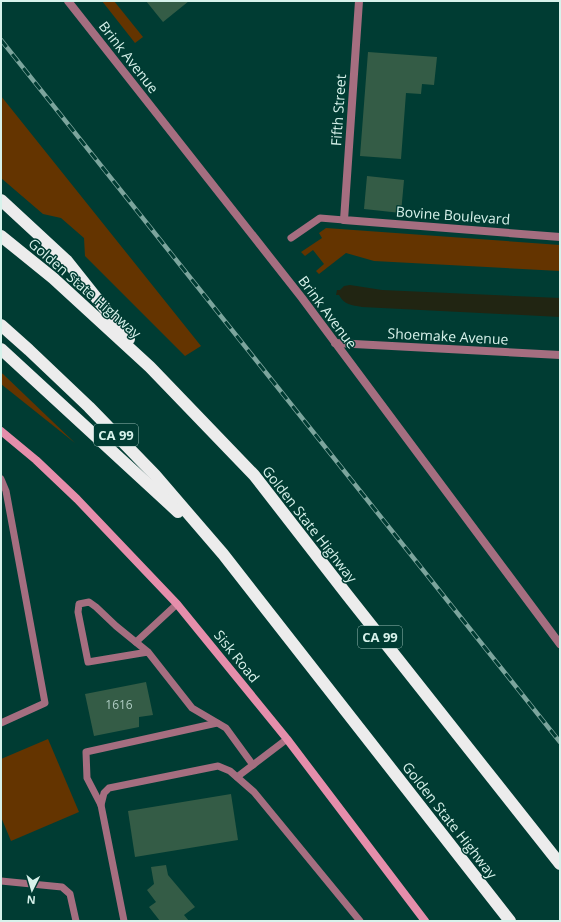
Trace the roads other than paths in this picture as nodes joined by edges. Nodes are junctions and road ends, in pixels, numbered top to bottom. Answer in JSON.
{"nodes":[{"id":1,"x":68,"y":1,"type":"edge"},
{"id":2,"x":359,"y":1,"type":"edge"},
{"id":3,"x":1,"y":200,"type":"edge"},
{"id":4,"x":344,"y":220,"type":"junction"},
{"id":5,"x":1,"y":236,"type":"edge"},
{"id":6,"x":560,"y":237,"type":"edge"},
{"id":7,"x":291,"y":238,"type":"dead end"},
{"id":8,"x":1,"y":325,"type":"edge"},
{"id":9,"x":335,"y":343,"type":"junction"},
{"id":10,"x":1,"y":349,"type":"edge"},
{"id":11,"x":560,"y":354,"type":"edge"},
{"id":12,"x":150,"y":367,"type":"junction"},
{"id":13,"x":1,"y":431,"type":"edge"},
{"id":14,"x":1,"y":479,"type":"edge"},
{"id":15,"x":223,"y":554,"type":"junction"},
{"id":16,"x":177,"y":604,"type":"junction"},
{"id":17,"x":136,"y":642,"type":"junction"},
{"id":18,"x":560,"y":644,"type":"edge"},
{"id":19,"x":148,"y":652,"type":"junction"},
{"id":20,"x":1,"y":723,"type":"edge"},
{"id":21,"x":217,"y":723,"type":"junction"},
{"id":22,"x":287,"y":739,"type":"junction"},
{"id":23,"x":253,"y":765,"type":"junction"},
{"id":24,"x":237,"y":777,"type":"junction"},
{"id":25,"x":101,"y":805,"type":"junction"},
{"id":26,"x":560,"y":864,"type":"edge"},
{"id":27,"x":1,"y":880,"type":"edge"},
{"id":28,"x":76,"y":921,"type":"edge"},
{"id":29,"x":124,"y":921,"type":"edge"},
{"id":30,"x":360,"y":921,"type":"edge"},
{"id":31,"x":425,"y":921,"type":"edge"},
{"id":32,"x":510,"y":921,"type":"edge"}],
"edges":[{"from":1,"to":9,"type":"street","name":"Brink Avenue"},
{"from":2,"to":4,"type":"street","name":"Fifth Street"},
{"from":3,"to":12,"type":"highway"},
{"from":4,"to":6,"type":"street","name":"Bovine Boulevard"},
{"from":4,"to":7,"type":"lane"},
{"from":5,"to":12,"type":"highway","name":"Golden State Highway","number":"CA 99"},
{"from":8,"to":15,"type":"highway","name":"Golden State Highway","number":"CA 99"},
{"from":9,"to":11,"type":"street","name":"Shoemake Avenue"},
{"from":9,"to":18,"type":"street","name":"Brink Avenue"},
{"from":10,"to":15,"type":"highway"},
{"from":12,"to":26,"type":"highway","name":"Golden State Highway","number":"CA 99"},
{"from":13,"to":16,"type":"main road","name":"Sisk Road"},
{"from":14,"to":20,"type":"lane"},
{"from":15,"to":32,"type":"highway","name":"Golden State Highway","number":"CA 99"},
{"from":16,"to":17,"type":"lane"},
{"from":16,"to":22,"type":"main road","name":"Sisk Road"},
{"from":17,"to":19,"type":"lane"},
{"from":17,"to":19,"type":"lane"},
{"from":19,"to":21,"type":"lane"},
{"from":21,"to":23,"type":"lane"},
{"from":21,"to":25,"type":"lane"},
{"from":22,"to":23,"type":"lane"},
{"from":22,"to":31,"type":"main road","name":"Sisk Road"},
{"from":23,"to":24,"type":"lane"},
{"from":24,"to":25,"type":"lane"},
{"from":24,"to":30,"type":"lane"},
{"from":25,"to":29,"type":"lane"},
{"from":27,"to":28,"type":"lane"}]}
